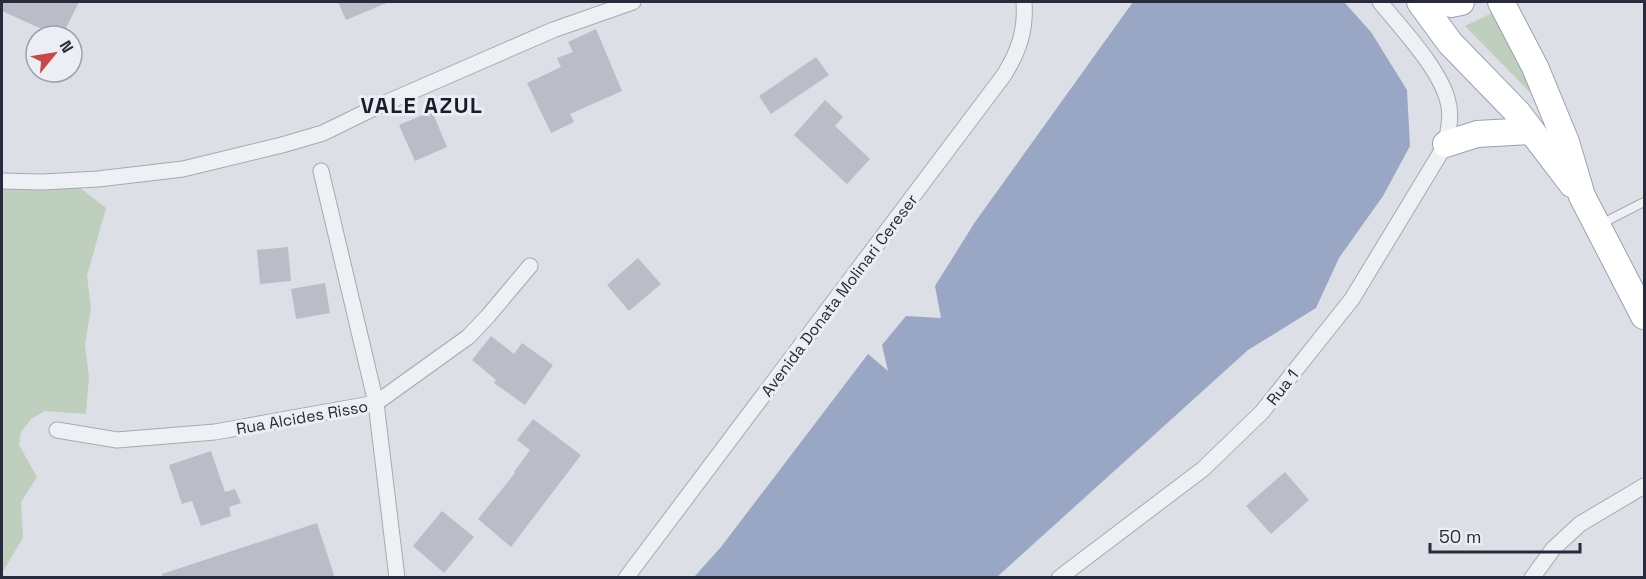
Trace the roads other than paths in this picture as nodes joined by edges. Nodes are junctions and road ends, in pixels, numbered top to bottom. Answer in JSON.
{"nodes":[{"id":1,"x":633,"y":2,"type":"edge"},
{"id":2,"x":1024,"y":2,"type":"edge"},
{"id":3,"x":1380,"y":2,"type":"edge"},
{"id":4,"x":1420,"y":2,"type":"edge"},
{"id":5,"x":1437,"y":2,"type":"edge"},
{"id":6,"x":1461,"y":2,"type":"edge"},
{"id":7,"x":1501,"y":2,"type":"edge"},
{"id":8,"x":1531,"y":131,"type":"junction"},
{"id":9,"x":1446,"y":144,"type":"junction"},
{"id":10,"x":321,"y":171,"type":"dead end"},
{"id":11,"x":2,"y":181,"type":"edge"},
{"id":12,"x":1582,"y":196,"type":"junction"},
{"id":13,"x":1644,"y":202,"type":"edge"},
{"id":14,"x":1597,"y":225,"type":"junction"},
{"id":15,"x":530,"y":266,"type":"dead end"},
{"id":16,"x":1644,"y":316,"type":"edge"},
{"id":17,"x":376,"y":404,"type":"junction"},
{"id":18,"x":57,"y":430,"type":"dead end"},
{"id":19,"x":1644,"y":486,"type":"edge"},
{"id":20,"x":397,"y":578,"type":"edge"},
{"id":21,"x":626,"y":578,"type":"edge"},
{"id":22,"x":1059,"y":578,"type":"edge"},
{"id":23,"x":1533,"y":578,"type":"edge"}],
"edges":[{"from":1,"to":11,"type":"street"},
{"from":2,"to":21,"type":"street","name":"Avenida Donata Molinari Cereser"},
{"from":3,"to":9,"type":"street"},
{"from":4,"to":8,"type":"main road"},
{"from":5,"to":6,"type":"main road"},
{"from":7,"to":12,"type":"main road"},
{"from":8,"to":9,"type":"main road"},
{"from":8,"to":12,"type":"main road"},
{"from":9,"to":22,"type":"street","name":"Rua 1"},
{"from":10,"to":17,"type":"street"},
{"from":12,"to":14,"type":"main road"},
{"from":13,"to":14,"type":"lane"},
{"from":14,"to":16,"type":"main road"},
{"from":15,"to":17,"type":"street","name":"Rua Alcides Risso"},
{"from":17,"to":18,"type":"street","name":"Rua Alcides Risso"},
{"from":17,"to":20,"type":"street"},
{"from":19,"to":23,"type":"street"}]}
